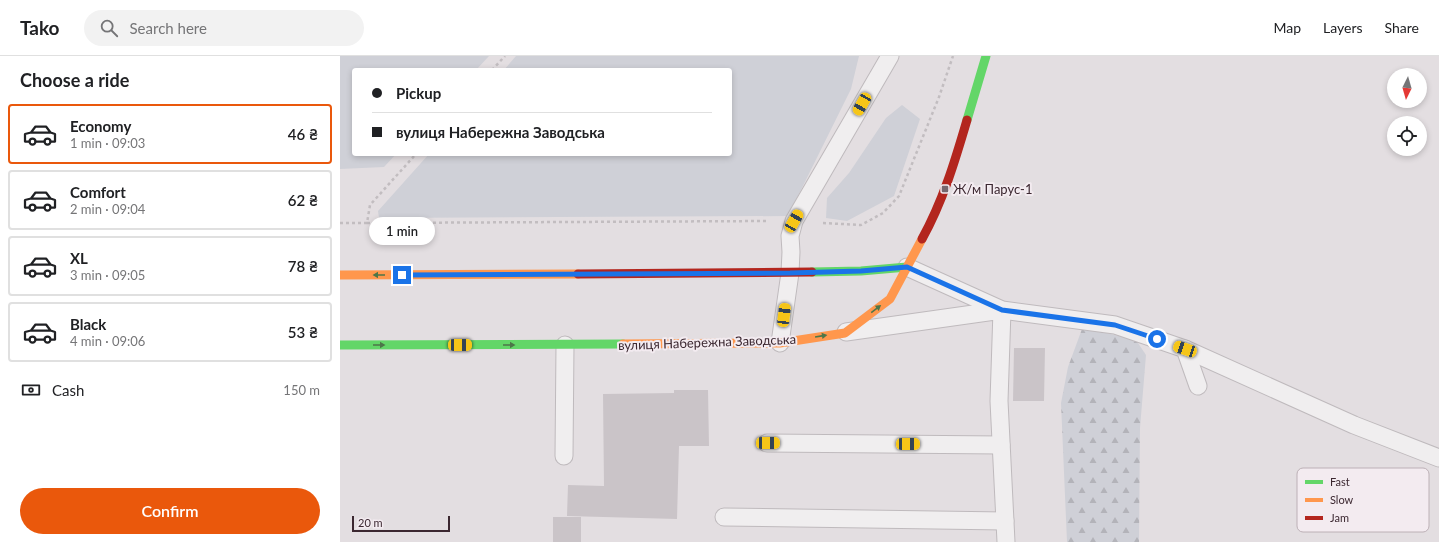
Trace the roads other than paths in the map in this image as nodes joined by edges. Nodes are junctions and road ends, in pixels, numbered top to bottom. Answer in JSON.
{"nodes":[{"id":1,"x":890,"y":56,"type":"edge"},
{"id":2,"x":986,"y":56,"type":"edge"},
{"id":3,"x":907,"y":267,"type":"junction"},
{"id":4,"x":790,"y":273,"type":"junction"},
{"id":5,"x":340,"y":275,"type":"edge"},
{"id":6,"x":1002,"y":310,"type":"junction"},
{"id":7,"x":845,"y":332,"type":"junction"},
{"id":8,"x":780,"y":343,"type":"junction"},
{"id":9,"x":340,"y":345,"type":"edge"},
{"id":10,"x":565,"y":345,"type":"junction"},
{"id":11,"x":1185,"y":349,"type":"junction"},
{"id":12,"x":1198,"y":386,"type":"dead end"},
{"id":13,"x":768,"y":443,"type":"dead end"},
{"id":14,"x":1001,"y":445,"type":"junction"},
{"id":15,"x":564,"y":456,"type":"dead end"},
{"id":16,"x":1439,"y":458,"type":"edge"},
{"id":17,"x":724,"y":517,"type":"dead end"},
{"id":18,"x":1005,"y":521,"type":"junction"},
{"id":19,"x":1006,"y":542,"type":"edge"}],
"edges":[{"from":1,"to":4,"type":"lane"},
{"from":2,"to":3,"type":"street","name":"вулиця Набережна Заводська"},
{"from":3,"to":4,"type":"street"},
{"from":3,"to":6,"type":"lane"},
{"from":7,"to":3,"type":"street","name":"вулиця Набережна Заводська","one_way":true},
{"from":4,"to":5,"type":"street","one_way":true},
{"from":4,"to":8,"type":"lane"},
{"from":6,"to":7,"type":"lane"},
{"from":6,"to":11,"type":"lane"},
{"from":6,"to":14,"type":"lane"},
{"from":8,"to":7,"type":"street","name":"вулиця Набережна Заводська","one_way":true},
{"from":8,"to":10,"type":"street","name":"вулиця Набережна Заводська"},
{"from":9,"to":10,"type":"street","name":"вулиця Набережна Заводська","one_way":true},
{"from":10,"to":15,"type":"lane"},
{"from":11,"to":12,"type":"lane"},
{"from":11,"to":16,"type":"lane"},
{"from":13,"to":14,"type":"lane"},
{"from":14,"to":18,"type":"lane"},
{"from":17,"to":18,"type":"lane"},
{"from":18,"to":19,"type":"lane"}]}
